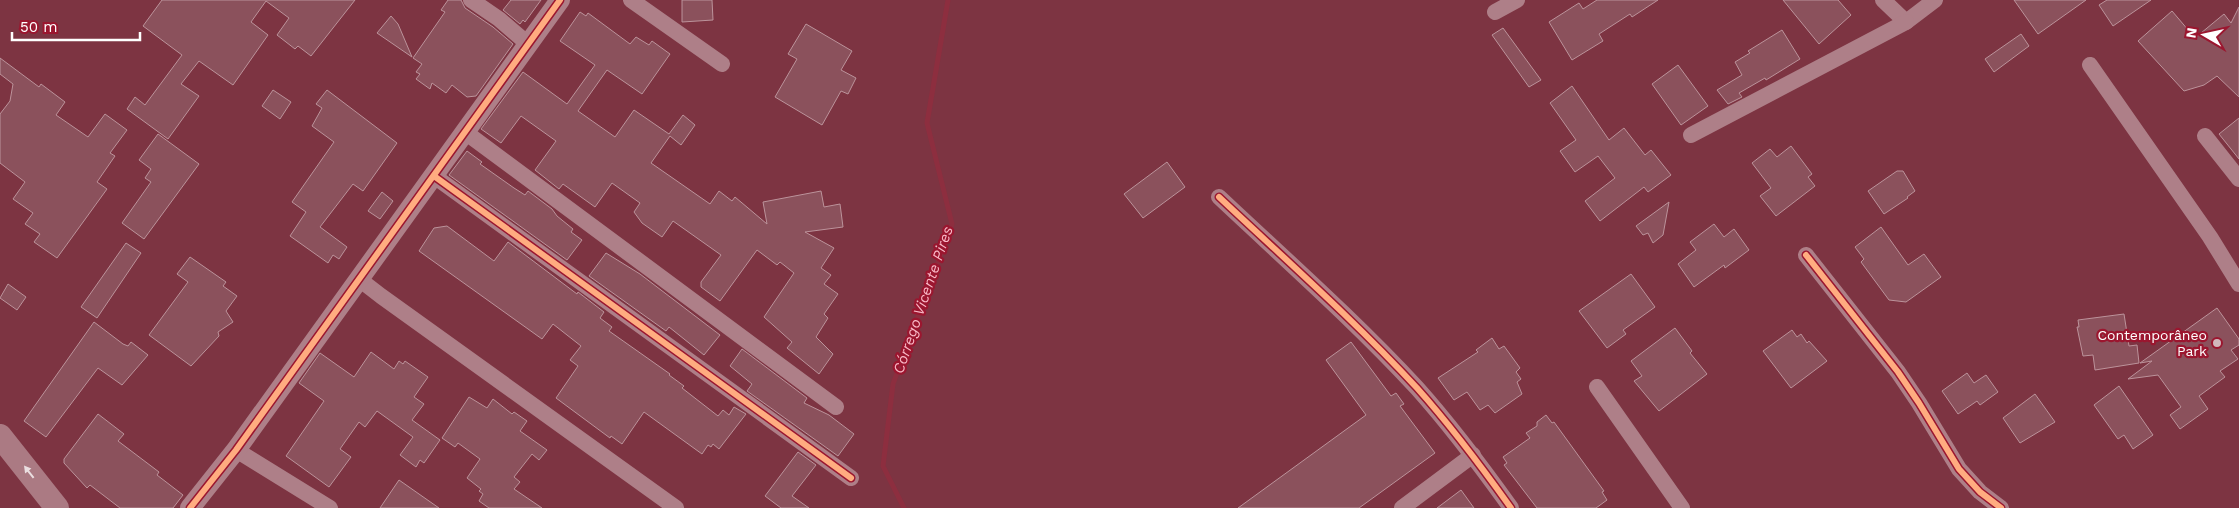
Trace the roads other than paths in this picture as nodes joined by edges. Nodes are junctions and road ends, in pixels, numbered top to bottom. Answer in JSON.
{"nodes":[{"id":1,"x":471,"y":0,"type":"edge"},
{"id":2,"x":560,"y":0,"type":"edge"},
{"id":3,"x":631,"y":0,"type":"edge"},
{"id":4,"x":1517,"y":0,"type":"edge"},
{"id":5,"x":1883,"y":0,"type":"edge"},
{"id":6,"x":1935,"y":0,"type":"edge"},
{"id":7,"x":1496,"y":12,"type":"dead end"},
{"id":8,"x":1906,"y":22,"type":"junction"},
{"id":9,"x":528,"y":44,"type":"junction"},
{"id":10,"x":722,"y":64,"type":"dead end"},
{"id":11,"x":2090,"y":65,"type":"dead end"},
{"id":12,"x":465,"y":132,"type":"junction"},
{"id":13,"x":1691,"y":135,"type":"dead end"},
{"id":14,"x":2205,"y":136,"type":"dead end"},
{"id":15,"x":434,"y":176,"type":"junction"},
{"id":16,"x":2239,"y":179,"type":"edge"},
{"id":17,"x":1220,"y":197,"type":"dead end"},
{"id":18,"x":1806,"y":255,"type":"dead end"},
{"id":19,"x":359,"y":279,"type":"junction"},
{"id":20,"x":2239,"y":284,"type":"edge"},
{"id":21,"x":1597,"y":387,"type":"dead end"},
{"id":22,"x":836,"y":407,"type":"dead end"},
{"id":23,"x":0,"y":436,"type":"edge"},
{"id":24,"x":236,"y":450,"type":"junction"},
{"id":25,"x":1473,"y":455,"type":"junction"},
{"id":26,"x":851,"y":478,"type":"dead end"},
{"id":27,"x":57,"y":508,"type":"edge"},
{"id":28,"x":190,"y":508,"type":"edge"},
{"id":29,"x":330,"y":508,"type":"edge"},
{"id":30,"x":676,"y":508,"type":"edge"},
{"id":31,"x":1402,"y":508,"type":"edge"},
{"id":32,"x":1511,"y":508,"type":"edge"},
{"id":33,"x":1682,"y":508,"type":"edge"},
{"id":34,"x":2001,"y":508,"type":"edge"}],
"edges":[{"from":1,"to":9,"type":"street"},
{"from":2,"to":9,"type":"street"},
{"from":3,"to":10,"type":"street"},
{"from":4,"to":7,"type":"street"},
{"from":5,"to":8,"type":"street"},
{"from":6,"to":8,"type":"street"},
{"from":8,"to":13,"type":"street"},
{"from":9,"to":12,"type":"street"},
{"from":11,"to":20,"type":"street"},
{"from":12,"to":15,"type":"street"},
{"from":12,"to":22,"type":"street"},
{"from":14,"to":16,"type":"street"},
{"from":15,"to":19,"type":"street"},
{"from":15,"to":26,"type":"street"},
{"from":17,"to":25,"type":"street"},
{"from":18,"to":34,"type":"street"},
{"from":19,"to":24,"type":"street"},
{"from":19,"to":30,"type":"street"},
{"from":21,"to":33,"type":"street"},
{"from":27,"to":23,"type":"main road","one_way":true},
{"from":24,"to":28,"type":"street"},
{"from":24,"to":29,"type":"street"},
{"from":25,"to":31,"type":"street"},
{"from":25,"to":32,"type":"street"}]}
